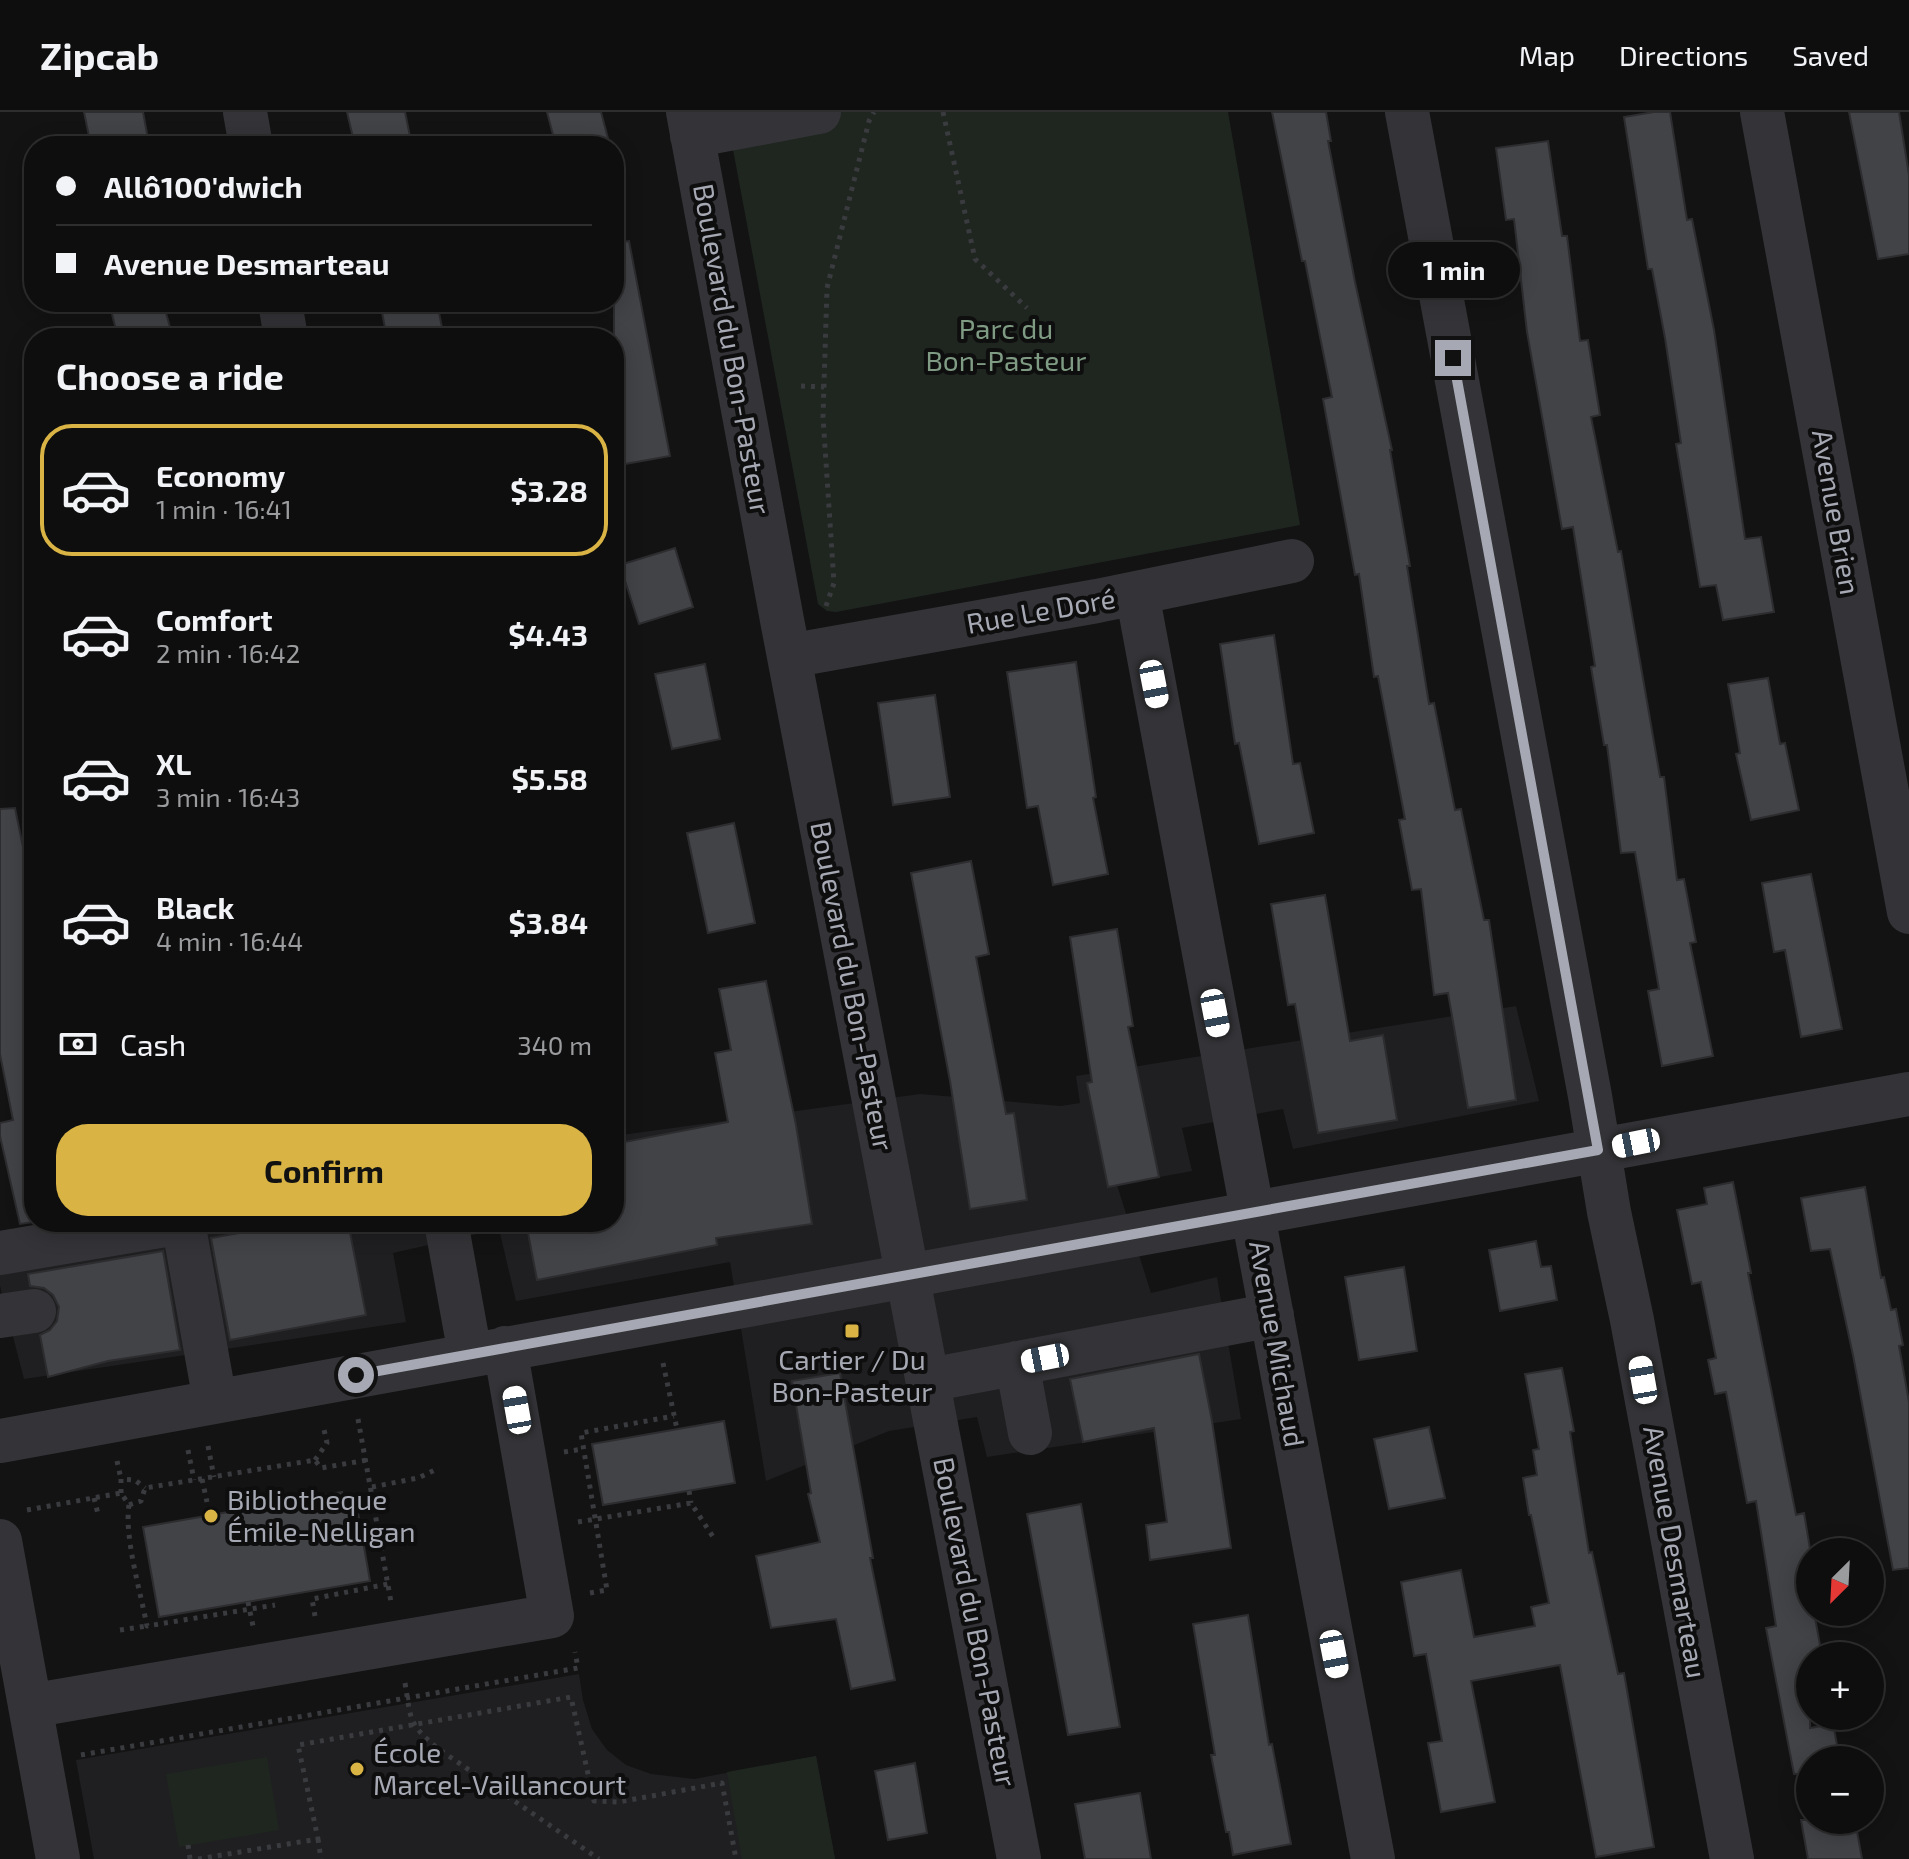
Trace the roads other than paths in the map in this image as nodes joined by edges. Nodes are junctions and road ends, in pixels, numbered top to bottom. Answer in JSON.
{"nodes":[{"id":1,"x":245,"y":112,"type":"edge"},
{"id":2,"x":819,"y":112,"type":"edge"},
{"id":3,"x":1407,"y":112,"type":"edge"},
{"id":4,"x":1762,"y":112,"type":"edge"},
{"id":5,"x":690,"y":124,"type":"edge"},
{"id":6,"x":249,"y":136,"type":"edge"},
{"id":7,"x":1292,"y":561,"type":"dead end"},
{"id":8,"x":1137,"y":593,"type":"junction"},
{"id":9,"x":789,"y":656,"type":"junction"},
{"id":10,"x":1909,"y":912,"type":"edge"},
{"id":11,"x":1909,"y":1094,"type":"edge"},
{"id":12,"x":1598,"y":1150,"type":"junction"},
{"id":13,"x":1253,"y":1214,"type":"junction"},
{"id":14,"x":124,"y":1232,"type":"edge"},
{"id":15,"x":185,"y":1232,"type":"edge"},
{"id":16,"x":449,"y":1232,"type":"edge"},
{"id":17,"x":0,"y":1253,"type":"edge"},
{"id":18,"x":909,"y":1275,"type":"junction"},
{"id":19,"x":1272,"y":1315,"type":"junction"},
{"id":20,"x":488,"y":1351,"type":"junction"},
{"id":21,"x":1017,"y":1363,"type":"junction"},
{"id":22,"x":929,"y":1380,"type":"junction"},
{"id":23,"x":215,"y":1401,"type":"junction"},
{"id":24,"x":1030,"y":1433,"type":"dead end"},
{"id":25,"x":0,"y":1441,"type":"edge"},
{"id":26,"x":13,"y":1525,"type":"edge"},
{"id":27,"x":30,"y":1706,"type":"junction"},
{"id":28,"x":58,"y":1859,"type":"edge"},
{"id":29,"x":1019,"y":1859,"type":"edge"},
{"id":30,"x":1373,"y":1859,"type":"edge"},
{"id":31,"x":1732,"y":1859,"type":"edge"}],
"edges":[{"from":1,"to":6,"type":"street"},
{"from":2,"to":5,"type":"street"},
{"from":3,"to":12,"type":"street","name":"Avenue Desmarteau"},
{"from":4,"to":10,"type":"street","name":"Avenue Brien"},
{"from":5,"to":9,"type":"street","name":"Boulevard du Bon-Pasteur"},
{"from":7,"to":8,"type":"street","name":"Rue Le Doré"},
{"from":8,"to":9,"type":"street","name":"Rue Le Doré"},
{"from":8,"to":13,"type":"street","name":"Avenue Michaud"},
{"from":9,"to":18,"type":"street","name":"Boulevard du Bon-Pasteur"},
{"from":11,"to":12,"type":"street"},
{"from":12,"to":13,"type":"street"},
{"from":12,"to":31,"type":"street","name":"Avenue Desmarteau"},
{"from":13,"to":18,"type":"street"},
{"from":13,"to":19,"type":"street","name":"Avenue Michaud"},
{"from":14,"to":17,"type":"street"},
{"from":15,"to":23,"type":"street"},
{"from":16,"to":20,"type":"street"},
{"from":18,"to":20,"type":"street"},
{"from":18,"to":22,"type":"street","name":"Boulevard du Bon-Pasteur"},
{"from":19,"to":21,"type":"street"},
{"from":19,"to":30,"type":"street","name":"Avenue Michaud"},
{"from":20,"to":23,"type":"street"},
{"from":20,"to":27,"type":"street"},
{"from":21,"to":22,"type":"street"},
{"from":21,"to":24,"type":"street"},
{"from":22,"to":29,"type":"street","name":"Boulevard du Bon-Pasteur"},
{"from":23,"to":25,"type":"street"},
{"from":26,"to":27,"type":"street"},
{"from":27,"to":28,"type":"street"}]}
